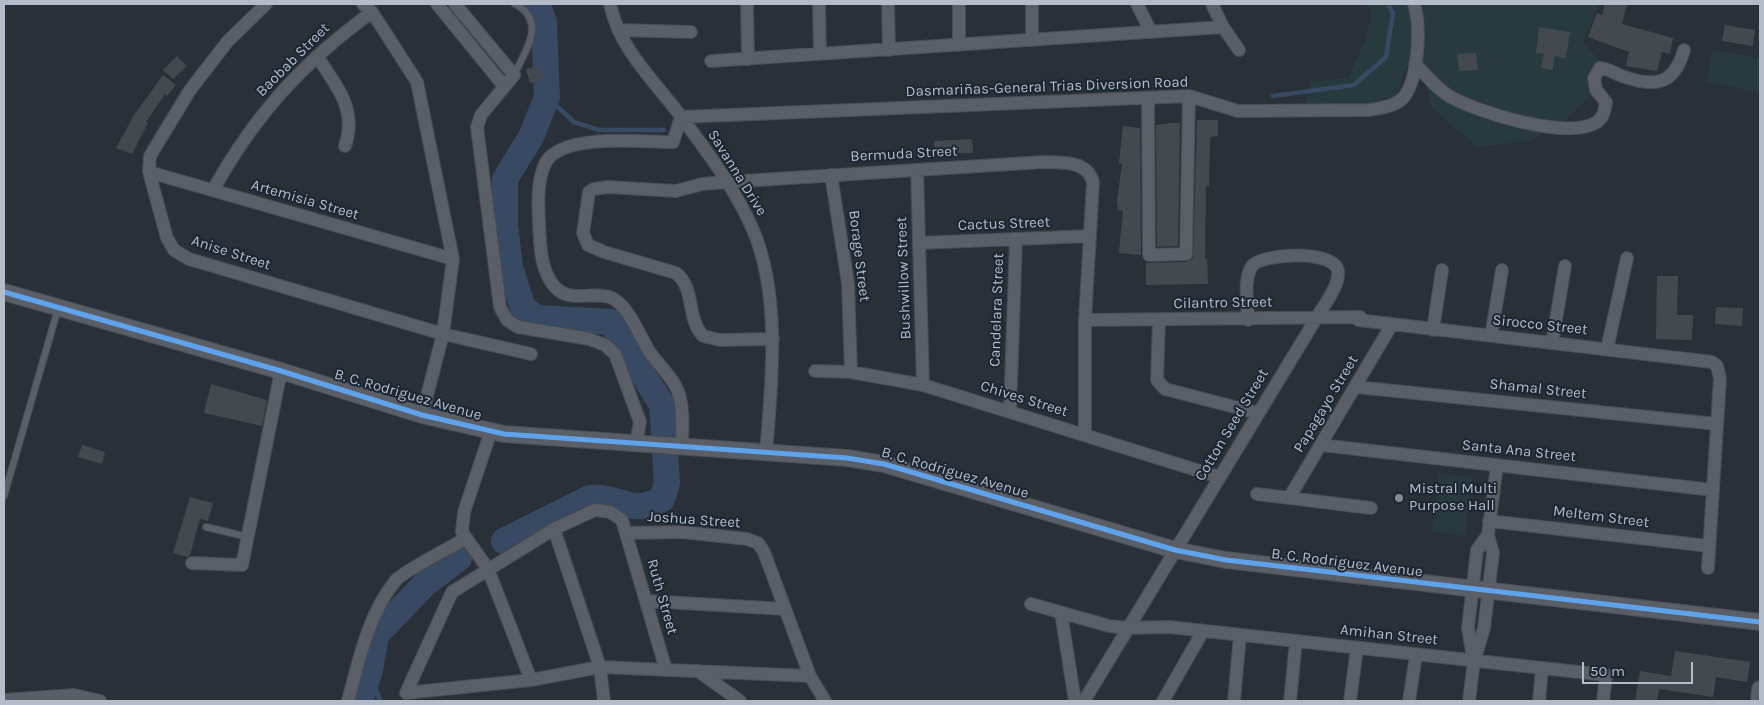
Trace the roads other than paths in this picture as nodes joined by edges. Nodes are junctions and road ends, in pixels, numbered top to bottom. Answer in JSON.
{"nodes":[{"id":1,"x":266,"y":4,"type":"edge"},
{"id":2,"x":437,"y":4,"type":"edge"},
{"id":3,"x":455,"y":4,"type":"edge"},
{"id":4,"x":515,"y":4,"type":"edge"},
{"id":5,"x":610,"y":4,"type":"edge"},
{"id":6,"x":747,"y":4,"type":"edge"},
{"id":7,"x":819,"y":4,"type":"edge"},
{"id":8,"x":888,"y":4,"type":"edge"},
{"id":9,"x":959,"y":4,"type":"edge"},
{"id":10,"x":1032,"y":4,"type":"edge"},
{"id":11,"x":1137,"y":4,"type":"edge"},
{"id":12,"x":1212,"y":4,"type":"edge"},
{"id":13,"x":1414,"y":4,"type":"edge"},
{"id":14,"x":367,"y":8,"type":"edge"},
{"id":15,"x":1224,"y":27,"type":"junction"},
{"id":16,"x":618,"y":30,"type":"junction"},
{"id":17,"x":691,"y":32,"type":"dead end"},
{"id":18,"x":1152,"y":32,"type":"junction"},
{"id":19,"x":1032,"y":40,"type":"junction"},
{"id":20,"x":959,"y":45,"type":"junction"},
{"id":21,"x":889,"y":50,"type":"junction"},
{"id":22,"x":1239,"y":50,"type":"dead end"},
{"id":23,"x":1684,"y":50,"type":"dead end"},
{"id":24,"x":820,"y":54,"type":"junction"},
{"id":25,"x":317,"y":56,"type":"junction"},
{"id":26,"x":748,"y":59,"type":"junction"},
{"id":27,"x":711,"y":62,"type":"dead end"},
{"id":28,"x":1415,"y":64,"type":"junction"},
{"id":29,"x":514,"y":75,"type":"junction"},
{"id":30,"x":504,"y":86,"type":"junction"},
{"id":31,"x":1189,"y":96,"type":"junction"},
{"id":32,"x":1148,"y":98,"type":"junction"},
{"id":33,"x":681,"y":117,"type":"junction"},
{"id":34,"x":345,"y":146,"type":"dead end"},
{"id":35,"x":917,"y":170,"type":"junction"},
{"id":36,"x":149,"y":172,"type":"junction"},
{"id":37,"x":831,"y":175,"type":"junction"},
{"id":38,"x":727,"y":182,"type":"junction"},
{"id":39,"x":213,"y":190,"type":"junction"},
{"id":40,"x":1090,"y":236,"type":"junction"},
{"id":41,"x":1016,"y":239,"type":"junction"},
{"id":42,"x":919,"y":243,"type":"junction"},
{"id":43,"x":1627,"y":258,"type":"dead end"},
{"id":44,"x":453,"y":259,"type":"junction"},
{"id":45,"x":1565,"y":266,"type":"dead end"},
{"id":46,"x":1442,"y":270,"type":"dead end"},
{"id":47,"x":1502,"y":270,"type":"dead end"},
{"id":48,"x":4,"y":292,"type":"edge"},
{"id":49,"x":59,"y":308,"type":"junction"},
{"id":50,"x":1317,"y":317,"type":"junction"},
{"id":51,"x":1359,"y":319,"type":"joint"},
{"id":52,"x":1085,"y":320,"type":"junction"},
{"id":53,"x":1159,"y":320,"type":"junction"},
{"id":54,"x":1248,"y":320,"type":"junction"},
{"id":55,"x":1391,"y":326,"type":"junction"},
{"id":56,"x":1433,"y":330,"type":"junction"},
{"id":57,"x":444,"y":334,"type":"junction"},
{"id":58,"x":1491,"y":336,"type":"junction"},
{"id":59,"x":772,"y":340,"type":"junction"},
{"id":60,"x":1552,"y":343,"type":"junction"},
{"id":61,"x":1607,"y":349,"type":"junction"},
{"id":62,"x":531,"y":354,"type":"dead end"},
{"id":63,"x":281,"y":371,"type":"junction"},
{"id":64,"x":815,"y":371,"type":"dead end"},
{"id":65,"x":851,"y":372,"type":"junction"},
{"id":66,"x":924,"y":385,"type":"junction"},
{"id":67,"x":1356,"y":387,"type":"junction"},
{"id":68,"x":1010,"y":412,"type":"junction"},
{"id":69,"x":1258,"y":413,"type":"junction"},
{"id":70,"x":422,"y":415,"type":"junction"},
{"id":71,"x":1717,"y":424,"type":"junction"},
{"id":72,"x":491,"y":431,"type":"junction"},
{"id":73,"x":1085,"y":435,"type":"junction"},
{"id":74,"x":638,"y":445,"type":"junction"},
{"id":75,"x":1321,"y":446,"type":"junction"},
{"id":76,"x":680,"y":447,"type":"junction"},
{"id":77,"x":766,"y":452,"type":"junction"},
{"id":78,"x":1497,"y":465,"type":"junction"},
{"id":79,"x":1219,"y":477,"type":"junction"},
{"id":80,"x":1713,"y":490,"type":"junction"},
{"id":81,"x":1257,"y":494,"type":"dead end"},
{"id":82,"x":4,"y":496,"type":"edge"},
{"id":83,"x":1289,"y":498,"type":"junction"},
{"id":84,"x":1371,"y":508,"type":"dead end"},
{"id":85,"x":1490,"y":520,"type":"junction"},
{"id":86,"x":206,"y":527,"type":"dead end"},
{"id":87,"x":554,"y":529,"type":"junction"},
{"id":88,"x":627,"y":533,"type":"junction"},
{"id":89,"x":248,"y":537,"type":"junction"},
{"id":90,"x":465,"y":539,"type":"junction"},
{"id":91,"x":1709,"y":546,"type":"junction"},
{"id":92,"x":1175,"y":550,"type":"junction"},
{"id":93,"x":192,"y":563,"type":"dead end"},
{"id":94,"x":1708,"y":568,"type":"dead end"},
{"id":95,"x":488,"y":569,"type":"junction"},
{"id":96,"x":1480,"y":591,"type":"junction"},
{"id":97,"x":647,"y":601,"type":"junction"},
{"id":98,"x":1031,"y":604,"type":"dead end"},
{"id":99,"x":785,"y":609,"type":"junction"},
{"id":100,"x":1061,"y":613,"type":"junction"},
{"id":101,"x":1760,"y":622,"type":"edge"},
{"id":102,"x":1127,"y":628,"type":"junction"},
{"id":103,"x":1203,"y":631,"type":"junction"},
{"id":104,"x":1240,"y":635,"type":"junction"},
{"id":105,"x":1296,"y":641,"type":"junction"},
{"id":106,"x":1357,"y":648,"type":"junction"},
{"id":107,"x":1416,"y":655,"type":"junction"},
{"id":108,"x":1474,"y":661,"type":"junction"},
{"id":109,"x":600,"y":667,"type":"junction"},
{"id":110,"x":1542,"y":668,"type":"junction"},
{"id":111,"x":666,"y":670,"type":"junction"},
{"id":112,"x":698,"y":671,"type":"junction"},
{"id":113,"x":810,"y":676,"type":"junction"},
{"id":114,"x":531,"y":680,"type":"junction"},
{"id":115,"x":1760,"y":689,"type":"edge"},
{"id":116,"x":73,"y":698,"type":"edge"},
{"id":117,"x":4,"y":700,"type":"edge"},
{"id":118,"x":100,"y":701,"type":"edge"},
{"id":119,"x":348,"y":701,"type":"edge"},
{"id":120,"x":604,"y":701,"type":"edge"},
{"id":121,"x":740,"y":701,"type":"edge"},
{"id":122,"x":825,"y":701,"type":"edge"},
{"id":123,"x":1075,"y":701,"type":"edge"},
{"id":124,"x":1084,"y":701,"type":"edge"},
{"id":125,"x":1164,"y":701,"type":"edge"},
{"id":126,"x":1234,"y":701,"type":"edge"},
{"id":127,"x":1290,"y":701,"type":"edge"},
{"id":128,"x":1350,"y":701,"type":"edge"},
{"id":129,"x":1409,"y":701,"type":"edge"},
{"id":130,"x":1469,"y":701,"type":"edge"},
{"id":131,"x":1539,"y":701,"type":"edge"},
{"id":132,"x":1603,"y":701,"type":"edge"},
{"id":133,"x":1759,"y":701,"type":"edge"}],
"edges":[{"from":1,"to":36,"type":"street","name":"Anise Street"},
{"from":2,"to":30,"type":"street"},
{"from":3,"to":29,"type":"street"},
{"from":4,"to":29,"type":"lane"},
{"from":5,"to":16,"type":"street","name":"Savanna Drive"},
{"from":6,"to":26,"type":"street"},
{"from":7,"to":24,"type":"street"},
{"from":8,"to":21,"type":"street"},
{"from":9,"to":20,"type":"street"},
{"from":10,"to":19,"type":"street"},
{"from":11,"to":18,"type":"street"},
{"from":12,"to":15,"type":"street"},
{"from":13,"to":28,"type":"street","name":"Dasmariñas-General Trias Diversion Road"},
{"from":14,"to":25,"type":"street","name":"Baobab Street"},
{"from":14,"to":44,"type":"street"},
{"from":15,"to":18,"type":"street"},
{"from":15,"to":22,"type":"street"},
{"from":16,"to":17,"type":"street"},
{"from":16,"to":33,"type":"street","name":"Savanna Drive"},
{"from":18,"to":19,"type":"street"},
{"from":19,"to":20,"type":"street"},
{"from":20,"to":21,"type":"street"},
{"from":21,"to":24,"type":"street"},
{"from":23,"to":28,"type":"street"},
{"from":24,"to":26,"type":"street"},
{"from":25,"to":34,"type":"street"},
{"from":25,"to":39,"type":"street","name":"Baobab Street"},
{"from":26,"to":27,"type":"street"},
{"from":28,"to":31,"type":"street","name":"Dasmariñas-General Trias Diversion Road"},
{"from":29,"to":30,"type":"street"},
{"from":30,"to":74,"type":"street"},
{"from":31,"to":32,"type":"street","name":"Dasmariñas-General Trias Diversion Road"},
{"from":31,"to":32,"type":"street"},
{"from":32,"to":33,"type":"street","name":"Dasmariñas-General Trias Diversion Road"},
{"from":33,"to":38,"type":"street","name":"Savanna Drive"},
{"from":33,"to":76,"type":"street"},
{"from":35,"to":37,"type":"street","name":"Bermuda Street"},
{"from":35,"to":40,"type":"street","name":"Bermuda Street"},
{"from":35,"to":42,"type":"street","name":"Bushwillow Street"},
{"from":36,"to":39,"type":"street","name":"Artemisia Street"},
{"from":36,"to":57,"type":"street","name":"Anise Street"},
{"from":37,"to":38,"type":"street","name":"Bermuda Street"},
{"from":37,"to":65,"type":"street","name":"Borage Street"},
{"from":38,"to":59,"type":"street","name":"Savanna Drive"},
{"from":38,"to":59,"type":"street","name":"Bermuda Street"},
{"from":39,"to":44,"type":"street","name":"Artemisia Street"},
{"from":40,"to":41,"type":"street","name":"Cactus Street"},
{"from":40,"to":52,"type":"street"},
{"from":41,"to":42,"type":"street","name":"Cactus Street"},
{"from":41,"to":68,"type":"street","name":"Candelara Street"},
{"from":42,"to":66,"type":"street","name":"Bushwillow Street"},
{"from":43,"to":61,"type":"street"},
{"from":44,"to":57,"type":"street"},
{"from":45,"to":60,"type":"street"},
{"from":46,"to":56,"type":"street"},
{"from":47,"to":58,"type":"street"},
{"from":48,"to":49,"type":"street","name":"B. C. Rodriguez Avenue"},
{"from":49,"to":63,"type":"street","name":"B. C. Rodriguez Avenue"},
{"from":49,"to":82,"type":"lane"},
{"from":50,"to":51,"type":"street","name":"Cilantro Street"},
{"from":50,"to":54,"type":"street","name":"Cilantro Street"},
{"from":50,"to":54,"type":"street","name":"Cotton Seed Street"},
{"from":50,"to":69,"type":"street","name":"Cotton Seed Street"},
{"from":51,"to":55,"type":"street","name":"Sirocco Street"},
{"from":52,"to":53,"type":"street","name":"Cilantro Street"},
{"from":52,"to":73,"type":"street"},
{"from":53,"to":54,"type":"street","name":"Cilantro Street"},
{"from":53,"to":69,"type":"street"},
{"from":55,"to":56,"type":"street","name":"Sirocco Street"},
{"from":55,"to":67,"type":"street","name":"Papagayo Street"},
{"from":56,"to":58,"type":"street","name":"Sirocco Street"},
{"from":57,"to":62,"type":"street","name":"Anise Street"},
{"from":57,"to":70,"type":"street"},
{"from":58,"to":60,"type":"street","name":"Sirocco Street"},
{"from":59,"to":77,"type":"street","name":"Savanna Drive"},
{"from":60,"to":61,"type":"street","name":"Sirocco Street"},
{"from":61,"to":71,"type":"street","name":"Sirocco Street"},
{"from":63,"to":70,"type":"street","name":"B. C. Rodriguez Avenue"},
{"from":63,"to":89,"type":"street"},
{"from":64,"to":65,"type":"street","name":"Chives Street"},
{"from":65,"to":66,"type":"street","name":"Chives Street"},
{"from":66,"to":68,"type":"street","name":"Chives Street"},
{"from":67,"to":71,"type":"street","name":"Shamal Street"},
{"from":67,"to":75,"type":"street","name":"Papagayo Street"},
{"from":68,"to":73,"type":"street","name":"Chives Street"},
{"from":69,"to":79,"type":"street","name":"Cotton Seed Street"},
{"from":70,"to":72,"type":"street","name":"B. C. Rodriguez Avenue"},
{"from":71,"to":80,"type":"street"},
{"from":72,"to":74,"type":"street","name":"B. C. Rodriguez Avenue"},
{"from":72,"to":90,"type":"street"},
{"from":73,"to":79,"type":"street","name":"Chives Street"},
{"from":74,"to":76,"type":"street","name":"B. C. Rodriguez Avenue"},
{"from":75,"to":78,"type":"street","name":"Santa Ana Street"},
{"from":75,"to":83,"type":"street","name":"Papagayo Street"},
{"from":76,"to":77,"type":"street","name":"B. C. Rodriguez Avenue"},
{"from":77,"to":92,"type":"street","name":"B. C. Rodriguez Avenue"},
{"from":78,"to":80,"type":"street","name":"Santa Ana Street"},
{"from":78,"to":85,"type":"street"},
{"from":79,"to":92,"type":"street","name":"Cotton Seed Street"},
{"from":80,"to":91,"type":"street"},
{"from":81,"to":83,"type":"street"},
{"from":83,"to":84,"type":"street"},
{"from":85,"to":91,"type":"street","name":"Meltem Street"},
{"from":85,"to":96,"type":"street"},
{"from":86,"to":89,"type":"lane"},
{"from":87,"to":88,"type":"street","name":"Ruth Street"},
{"from":87,"to":95,"type":"street","name":"Ruth Street"},
{"from":87,"to":109,"type":"street"},
{"from":88,"to":97,"type":"street","name":"Ruth Street"},
{"from":88,"to":99,"type":"street","name":"Joshua Street"},
{"from":89,"to":93,"type":"street"},
{"from":90,"to":95,"type":"street"},
{"from":90,"to":119,"type":"street"},
{"from":91,"to":94,"type":"street"},
{"from":92,"to":96,"type":"street","name":"B. C. Rodriguez Avenue"},
{"from":92,"to":102,"type":"street","name":"Cotton Seed Street"},
{"from":95,"to":114,"type":"street"},
{"from":95,"to":114,"type":"street","name":"Ruth Street"},
{"from":96,"to":101,"type":"street","name":"B. C. Rodriguez Avenue"},
{"from":96,"to":108,"type":"street"},
{"from":97,"to":99,"type":"street"},
{"from":97,"to":111,"type":"street","name":"Ruth Street"},
{"from":98,"to":100,"type":"street","name":"Amihan Street"},
{"from":99,"to":113,"type":"street"},
{"from":100,"to":102,"type":"street","name":"Amihan Street"},
{"from":100,"to":123,"type":"street"},
{"from":102,"to":103,"type":"street","name":"Amihan Street"},
{"from":102,"to":124,"type":"street","name":"Cotton Seed Street"},
{"from":103,"to":104,"type":"street","name":"Amihan Street"},
{"from":103,"to":125,"type":"street"},
{"from":104,"to":105,"type":"street","name":"Amihan Street"},
{"from":104,"to":126,"type":"street"},
{"from":105,"to":106,"type":"street","name":"Amihan Street"},
{"from":105,"to":127,"type":"street"},
{"from":106,"to":107,"type":"street","name":"Amihan Street"},
{"from":106,"to":128,"type":"street"},
{"from":107,"to":108,"type":"street","name":"Amihan Street"},
{"from":107,"to":129,"type":"street"},
{"from":108,"to":110,"type":"street","name":"Amihan Street"},
{"from":108,"to":130,"type":"street"},
{"from":109,"to":111,"type":"street"},
{"from":109,"to":114,"type":"street"},
{"from":109,"to":120,"type":"street"},
{"from":110,"to":131,"type":"street"},
{"from":110,"to":132,"type":"street","name":"Amihan Street"},
{"from":111,"to":112,"type":"street"},
{"from":112,"to":113,"type":"street"},
{"from":112,"to":121,"type":"street"},
{"from":113,"to":122,"type":"street"},
{"from":115,"to":133,"type":"street"},
{"from":116,"to":117,"type":"street"},
{"from":116,"to":118,"type":"street"}]}
